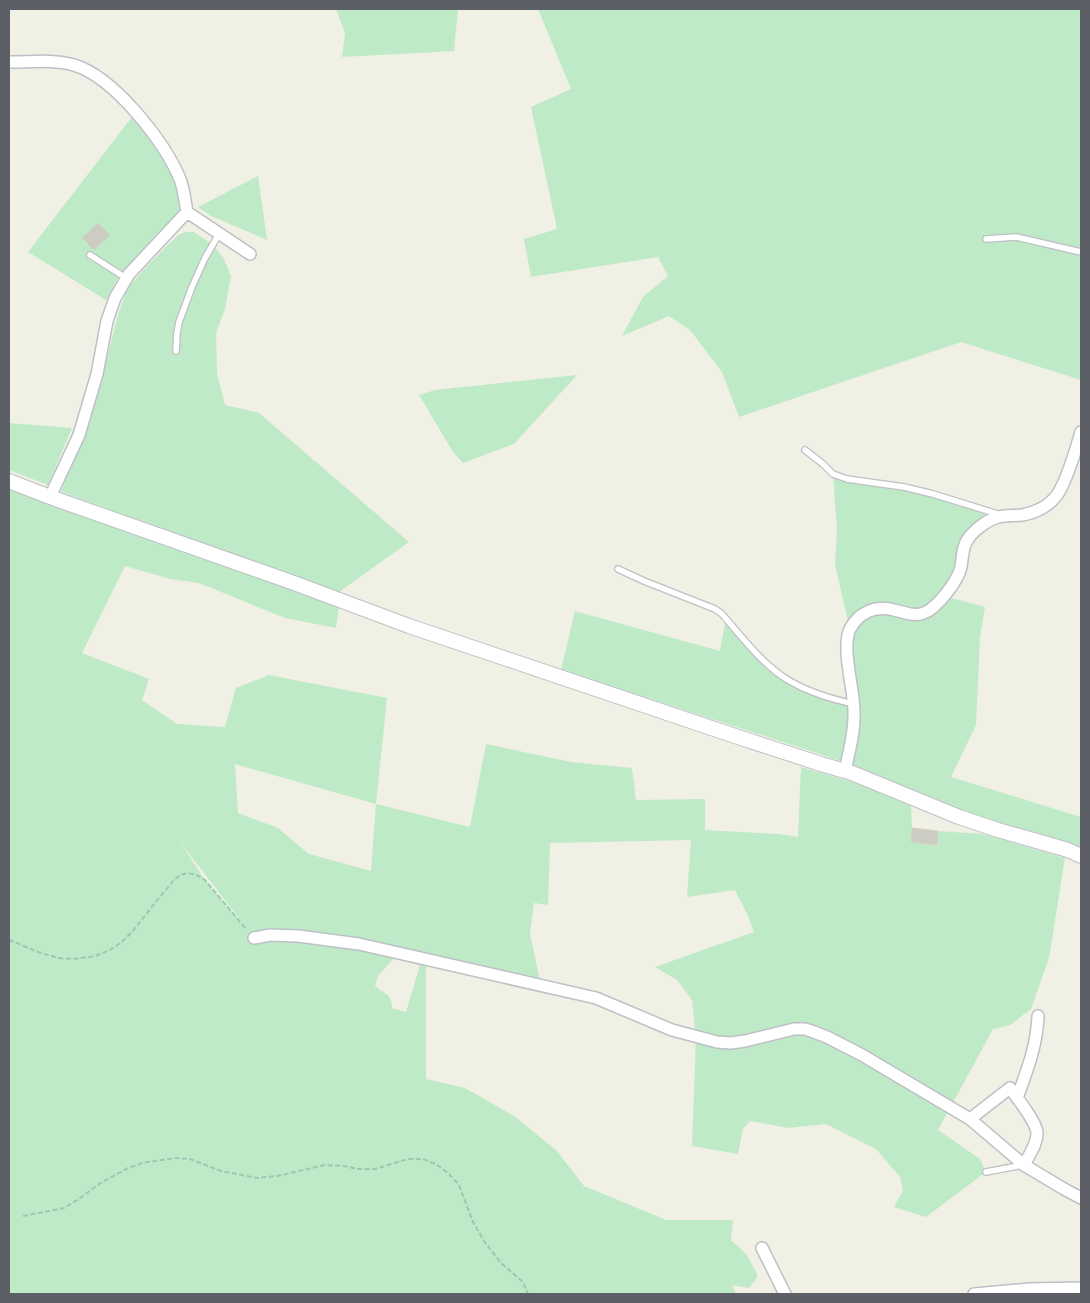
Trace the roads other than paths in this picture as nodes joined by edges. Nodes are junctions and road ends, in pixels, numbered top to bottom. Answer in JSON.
{"nodes":[{"id":1,"x":9,"y":62,"type":"edge"},
{"id":2,"x":186,"y":212,"type":"junction"},
{"id":3,"x":219,"y":234,"type":"junction"},
{"id":4,"x":986,"y":239,"type":"dead end"},
{"id":5,"x":1081,"y":252,"type":"edge"},
{"id":6,"x":250,"y":254,"type":"dead end"},
{"id":7,"x":90,"y":255,"type":"dead end"},
{"id":8,"x":126,"y":278,"type":"junction"},
{"id":9,"x":176,"y":351,"type":"dead end"},
{"id":10,"x":1081,"y":432,"type":"edge"},
{"id":11,"x":805,"y":450,"type":"dead end"},
{"id":12,"x":9,"y":481,"type":"edge"},
{"id":13,"x":50,"y":497,"type":"junction"},
{"id":14,"x":1007,"y":516,"type":"junction"},
{"id":15,"x":618,"y":569,"type":"dead end"},
{"id":16,"x":854,"y":704,"type":"junction"},
{"id":17,"x":845,"y":771,"type":"junction"},
{"id":18,"x":1081,"y":856,"type":"edge"},
{"id":19,"x":254,"y":938,"type":"road end"},
{"id":20,"x":1038,"y":1016,"type":"dead end"},
{"id":21,"x":1017,"y":1098,"type":"junction"},
{"id":22,"x":970,"y":1119,"type":"junction"},
{"id":23,"x":1024,"y":1165,"type":"junction"},
{"id":24,"x":986,"y":1172,"type":"dead end"},
{"id":25,"x":1081,"y":1198,"type":"edge"},
{"id":26,"x":762,"y":1248,"type":"dead end"},
{"id":27,"x":1081,"y":1288,"type":"edge"},
{"id":28,"x":785,"y":1294,"type":"edge"},
{"id":29,"x":974,"y":1294,"type":"edge"}],
"edges":[{"from":1,"to":2,"type":"street"},
{"from":2,"to":3,"type":"street"},
{"from":2,"to":8,"type":"street"},
{"from":3,"to":6,"type":"street"},
{"from":3,"to":9,"type":"lane"},
{"from":4,"to":5,"type":"lane"},
{"from":7,"to":8,"type":"lane"},
{"from":8,"to":13,"type":"street"},
{"from":10,"to":14,"type":"street"},
{"from":11,"to":14,"type":"lane"},
{"from":12,"to":13,"type":"street"},
{"from":13,"to":17,"type":"street"},
{"from":14,"to":16,"type":"street"},
{"from":15,"to":16,"type":"lane"},
{"from":16,"to":17,"type":"street"},
{"from":17,"to":18,"type":"street"},
{"from":19,"to":22,"type":"street"},
{"from":20,"to":21,"type":"street"},
{"from":21,"to":22,"type":"street"},
{"from":21,"to":23,"type":"street"},
{"from":22,"to":23,"type":"street"},
{"from":23,"to":24,"type":"lane"},
{"from":23,"to":25,"type":"street"},
{"from":26,"to":28,"type":"street"},
{"from":27,"to":29,"type":"street"}]}
